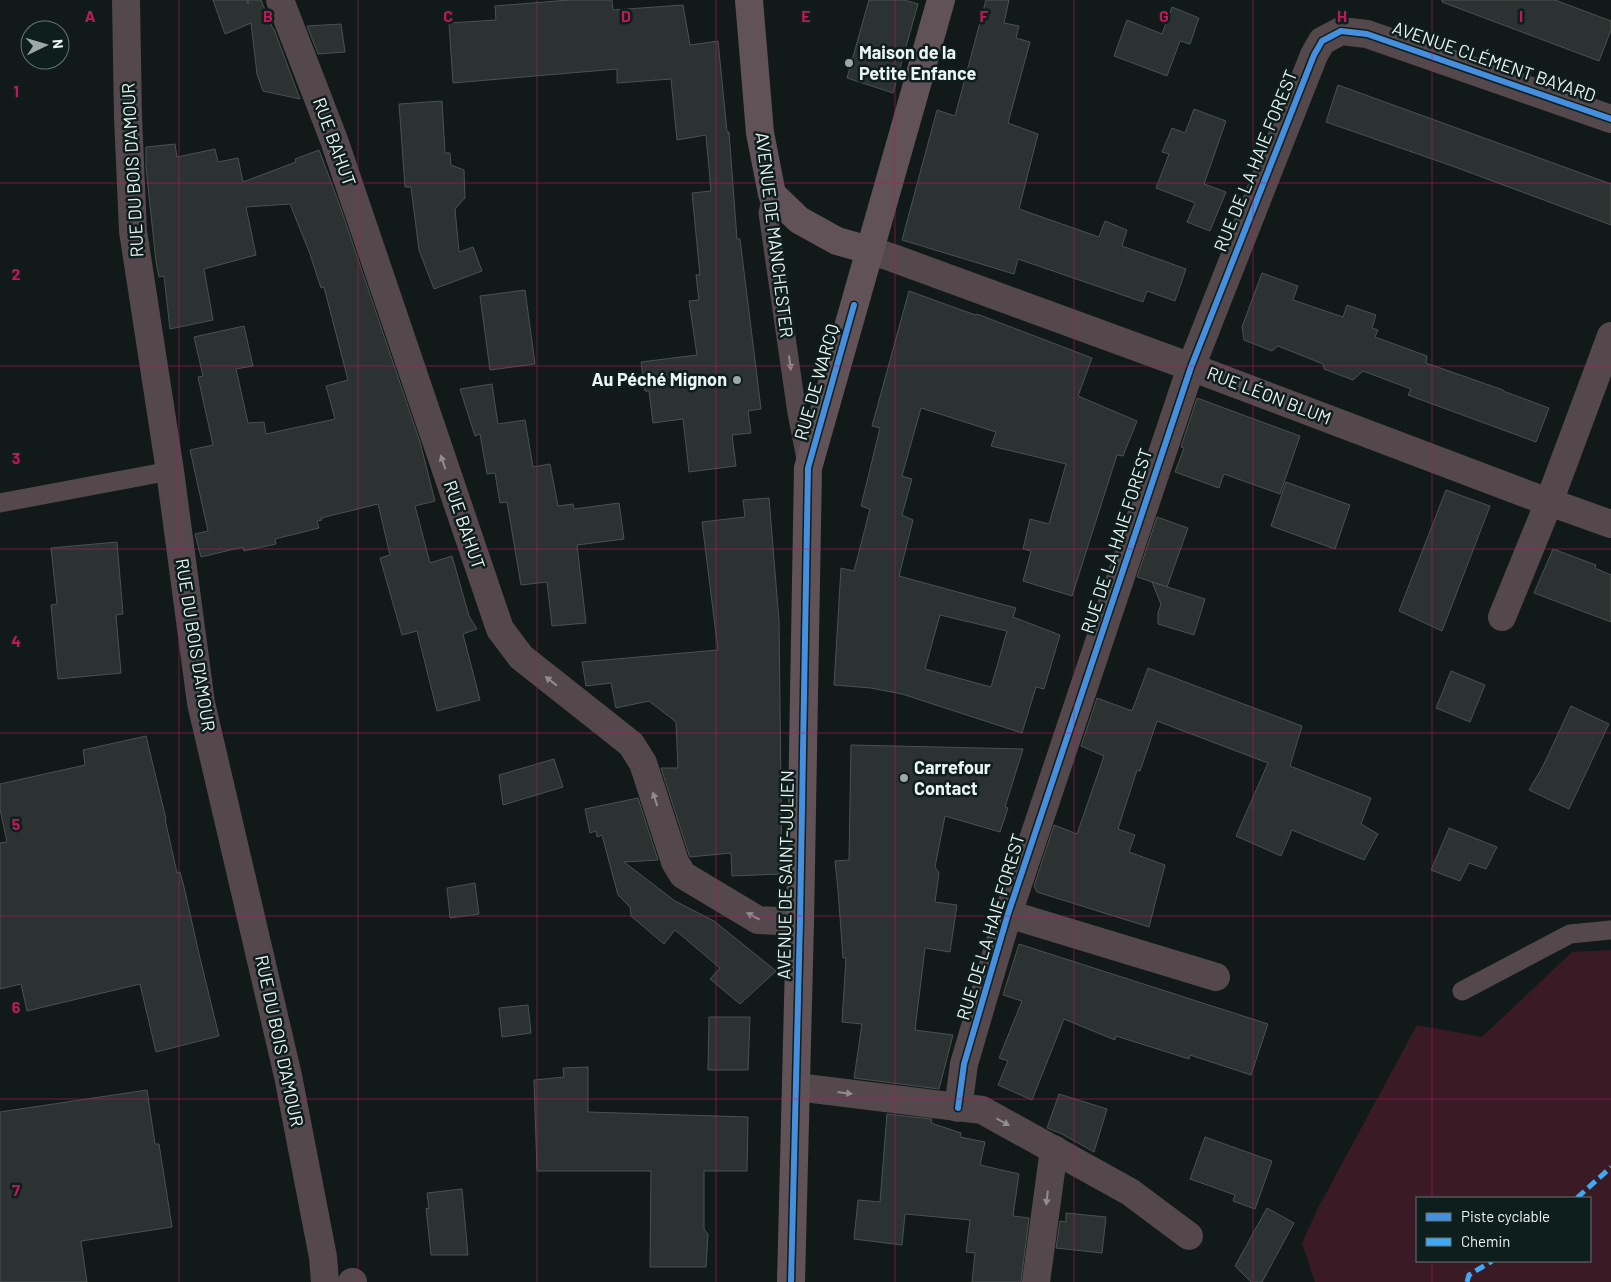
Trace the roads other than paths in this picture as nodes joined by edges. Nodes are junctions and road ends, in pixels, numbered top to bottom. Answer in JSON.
{"nodes":[{"id":1,"x":126,"y":0,"type":"edge"},
{"id":2,"x":280,"y":0,"type":"edge"},
{"id":3,"x":749,"y":0,"type":"edge"},
{"id":4,"x":941,"y":0,"type":"edge"},
{"id":5,"x":1367,"y":34,"type":"joint"},
{"id":6,"x":1611,"y":119,"type":"edge"},
{"id":7,"x":772,"y":194,"type":"junction"},
{"id":8,"x":869,"y":250,"type":"junction"},
{"id":9,"x":1611,"y":336,"type":"edge"},
{"id":10,"x":1191,"y":367,"type":"junction"},
{"id":11,"x":808,"y":468,"type":"junction"},
{"id":12,"x":170,"y":471,"type":"junction"},
{"id":13,"x":1549,"y":502,"type":"junction"},
{"id":14,"x":0,"y":503,"type":"edge"},
{"id":15,"x":1611,"y":524,"type":"edge"},
{"id":16,"x":1502,"y":617,"type":"dead end"},
{"id":17,"x":1008,"y":914,"type":"junction"},
{"id":18,"x":800,"y":922,"type":"junction"},
{"id":19,"x":1611,"y":930,"type":"edge"},
{"id":20,"x":1216,"y":977,"type":"dead end"},
{"id":21,"x":1462,"y":991,"type":"dead end"},
{"id":22,"x":797,"y":1087,"type":"junction"},
{"id":23,"x":958,"y":1108,"type":"junction"},
{"id":24,"x":1054,"y":1149,"type":"junction"},
{"id":25,"x":1189,"y":1236,"type":"dead end"},
{"id":26,"x":325,"y":1282,"type":"edge"},
{"id":27,"x":791,"y":1282,"type":"edge"},
{"id":28,"x":1036,"y":1282,"type":"edge"}],
"edges":[{"from":1,"to":12,"type":"street","name":"RUE DU BOIS D'AMOUR"},
{"from":18,"to":2,"type":"street","name":"RUE BAHUT","one_way":true},
{"from":3,"to":7,"type":"main road","name":"AVENUE DE MANCHESTER"},
{"from":4,"to":8,"type":"main road","name":"RUE DE WARCQ"},
{"from":5,"to":6,"type":"street","name":"AVENUE CLÉMENT BAYARD"},
{"from":5,"to":10,"type":"street","name":"RUE DE LA HAIE FOREST"},
{"from":7,"to":8,"type":"main road"},
{"from":7,"to":11,"type":"lane","name":"AVENUE DE MANCHESTER","one_way":true},
{"from":8,"to":10,"type":"street","name":"RUE LÉON BLUM"},
{"from":8,"to":11,"type":"main road","name":"RUE DE WARCQ"},
{"from":9,"to":13,"type":"street"},
{"from":10,"to":13,"type":"street","name":"RUE LÉON BLUM"},
{"from":10,"to":17,"type":"street","name":"RUE DE LA HAIE FOREST"},
{"from":11,"to":18,"type":"main road","name":"AVENUE DE SAINT-JULIEN"},
{"from":12,"to":14,"type":"lane"},
{"from":12,"to":26,"type":"street","name":"RUE DU BOIS D'AMOUR"},
{"from":13,"to":15,"type":"street","name":"RUE LÉON BLUM"},
{"from":13,"to":16,"type":"street"},
{"from":17,"to":20,"type":"street"},
{"from":17,"to":23,"type":"street","name":"RUE DE LA HAIE FOREST"},
{"from":18,"to":22,"type":"main road","name":"AVENUE DE SAINT-JULIEN"},
{"from":19,"to":21,"type":"lane"},
{"from":22,"to":23,"type":"street","one_way":true},
{"from":22,"to":27,"type":"main road","name":"AVENUE DE SAINT-JULIEN"},
{"from":23,"to":24,"type":"street","one_way":true},
{"from":24,"to":25,"type":"street"},
{"from":24,"to":28,"type":"street","one_way":true}]}
